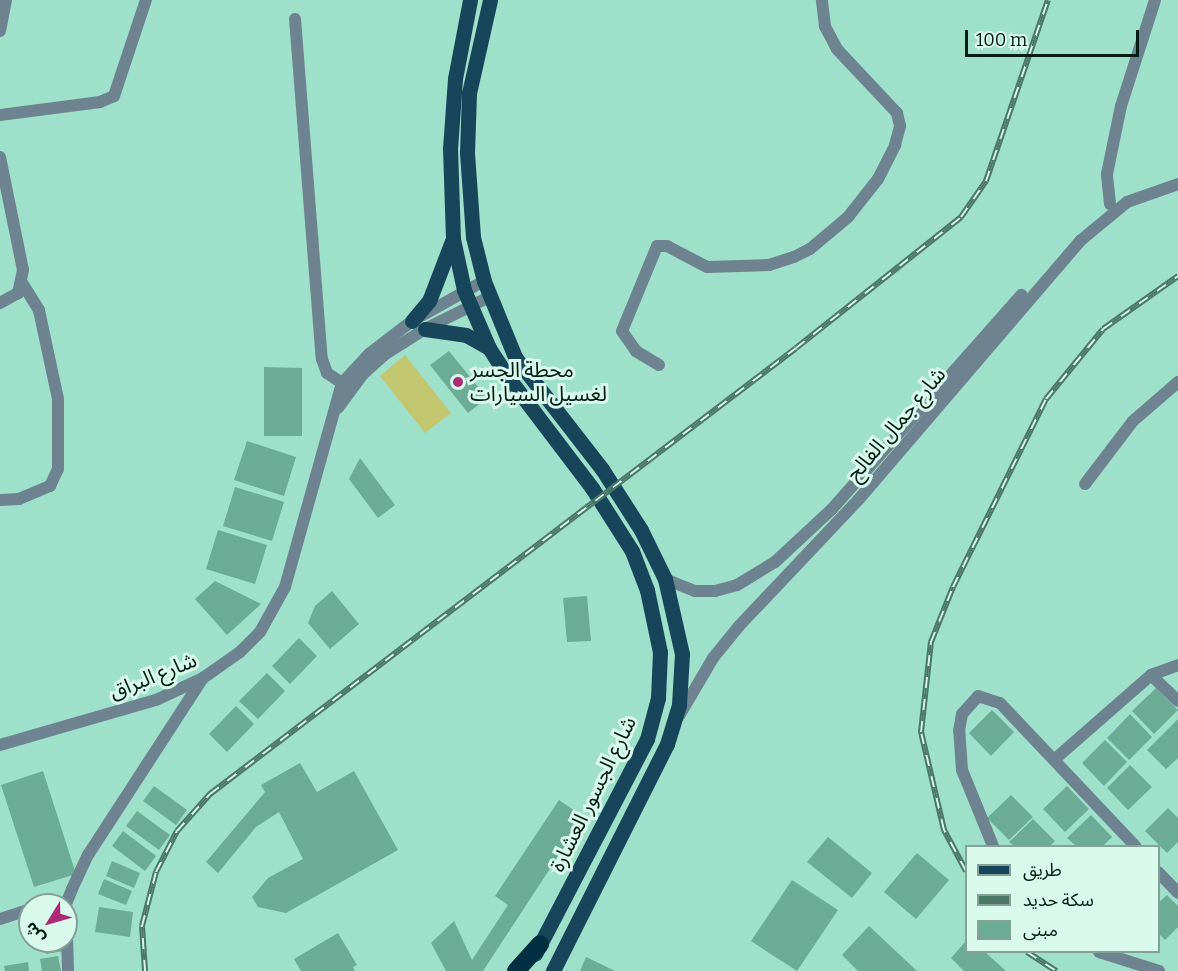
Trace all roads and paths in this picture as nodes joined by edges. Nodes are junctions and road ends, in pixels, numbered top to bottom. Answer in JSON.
{"nodes":[{"id":1,"x":6,"y":0,"type":"edge"},
{"id":2,"x":146,"y":0,"type":"edge"},
{"id":3,"x":470,"y":0,"type":"edge"},
{"id":4,"x":490,"y":0,"type":"edge"},
{"id":5,"x":822,"y":0,"type":"edge"},
{"id":6,"x":1155,"y":0,"type":"edge"},
{"id":7,"x":296,"y":19,"type":"dead end"},
{"id":8,"x":0,"y":31,"type":"edge"},
{"id":9,"x":0,"y":115,"type":"edge"},
{"id":10,"x":0,"y":158,"type":"edge"},
{"id":11,"x":1178,"y":176,"type":"edge"},
{"id":12,"x":1178,"y":184,"type":"edge"},
{"id":13,"x":1110,"y":204,"type":"junction"},
{"id":14,"x":453,"y":238,"type":"junction"},
{"id":15,"x":484,"y":281,"type":"junction"},
{"id":16,"x":23,"y":284,"type":"junction"},
{"id":17,"x":464,"y":290,"type":"junction"},
{"id":18,"x":489,"y":297,"type":"junction"},
{"id":19,"x":0,"y":303,"type":"edge"},
{"id":20,"x":470,"y":305,"type":"junction"},
{"id":21,"x":418,"y":325,"type":"junction"},
{"id":22,"x":489,"y":348,"type":"junction"},
{"id":23,"x":659,"y":365,"type":"dead end"},
{"id":24,"x":1178,"y":382,"type":"edge"},
{"id":25,"x":342,"y":383,"type":"junction"},
{"id":26,"x":332,"y":416,"type":"junction"},
{"id":27,"x":1085,"y":484,"type":"dead end"},
{"id":28,"x":0,"y":500,"type":"edge"},
{"id":29,"x":665,"y":579,"type":"junction"},
{"id":30,"x":1178,"y":665,"type":"edge"},
{"id":31,"x":1151,"y":675,"type":"junction"},
{"id":32,"x":203,"y":678,"type":"junction"},
{"id":33,"x":1178,"y":701,"type":"edge"},
{"id":34,"x":674,"y":725,"type":"junction"},
{"id":35,"x":0,"y":745,"type":"edge"},
{"id":36,"x":1055,"y":759,"type":"junction"},
{"id":37,"x":993,"y":845,"type":"edge"},
{"id":38,"x":1134,"y":845,"type":"edge"},
{"id":39,"x":1160,"y":874,"type":"edge"},
{"id":40,"x":67,"y":893,"type":"edge"},
{"id":41,"x":1178,"y":893,"type":"edge"},
{"id":42,"x":18,"y":913,"type":"edge"},
{"id":43,"x":0,"y":919,"type":"edge"},
{"id":44,"x":540,"y":944,"type":"junction"},
{"id":45,"x":66,"y":953,"type":"edge"},
{"id":46,"x":1105,"y":953,"type":"edge"},
{"id":47,"x":68,"y":971,"type":"edge"},
{"id":48,"x":516,"y":971,"type":"edge"},
{"id":49,"x":527,"y":971,"type":"edge"},
{"id":50,"x":553,"y":971,"type":"edge"},
{"id":51,"x":1159,"y":971,"type":"edge"}],
"edges":[{"from":1,"to":8,"type":"street"},
{"from":2,"to":9,"type":"street"},
{"from":3,"to":14,"type":"main road","name":"شارع الجسور العشارة"},
{"from":4,"to":15,"type":"main road","name":"شارع الجسور العشارة"},
{"from":5,"to":23,"type":"street"},
{"from":6,"to":13,"type":"street"},
{"from":7,"to":25,"type":"street"},
{"from":10,"to":16,"type":"street"},
{"from":11,"to":13,"type":"street","name":"شارع جمال الفالح"},
{"from":12,"to":34,"type":"street","name":"شارع جمال الفالح"},
{"from":13,"to":29,"type":"street","name":"شارع جمال الفالح"},
{"from":14,"to":17,"type":"main road","name":"شارع الجسور العشارة"},
{"from":14,"to":21,"type":"main road"},
{"from":15,"to":17,"type":"street","name":"شارع البراق"},
{"from":15,"to":18,"type":"main road","name":"شارع الجسور العشارة"},
{"from":16,"to":19,"type":"street"},
{"from":16,"to":28,"type":"street"},
{"from":17,"to":20,"type":"main road","name":"شارع الجسور العشارة"},
{"from":17,"to":21,"type":"street","name":"شارع البراق"},
{"from":18,"to":20,"type":"street","name":"شارع البراق"},
{"from":18,"to":29,"type":"main road","name":"شارع الجسور العشارة"},
{"from":20,"to":21,"type":"street","name":"شارع البراق"},
{"from":20,"to":22,"type":"main road","name":"شارع الجسور العشارة"},
{"from":21,"to":22,"type":"main road"},
{"from":21,"to":25,"type":"street","name":"شارع البراق"},
{"from":21,"to":26,"type":"street","name":"شارع البراق"},
{"from":22,"to":44,"type":"main road","name":"شارع الجسور العشارة"},
{"from":24,"to":27,"type":"street"},
{"from":25,"to":26,"type":"street","name":"شارع البراق"},
{"from":26,"to":32,"type":"street","name":"شارع البراق"},
{"from":29,"to":34,"type":"main road","name":"شارع الجسور العشارة"},
{"from":30,"to":31,"type":"street"},
{"from":31,"to":33,"type":"street"},
{"from":31,"to":36,"type":"street"},
{"from":32,"to":35,"type":"street","name":"شارع البراق"},
{"from":32,"to":40,"type":"street"},
{"from":34,"to":50,"type":"main road","name":"شارع الجسور العشارة"},
{"from":36,"to":37,"type":"street"},
{"from":36,"to":38,"type":"street"},
{"from":39,"to":41,"type":"street"},
{"from":42,"to":43,"type":"street"},
{"from":44,"to":48,"type":"highway"},
{"from":44,"to":49,"type":"main road","name":"شارع الجسور العشارة"},
{"from":45,"to":47,"type":"street"},
{"from":46,"to":51,"type":"street"}]}
